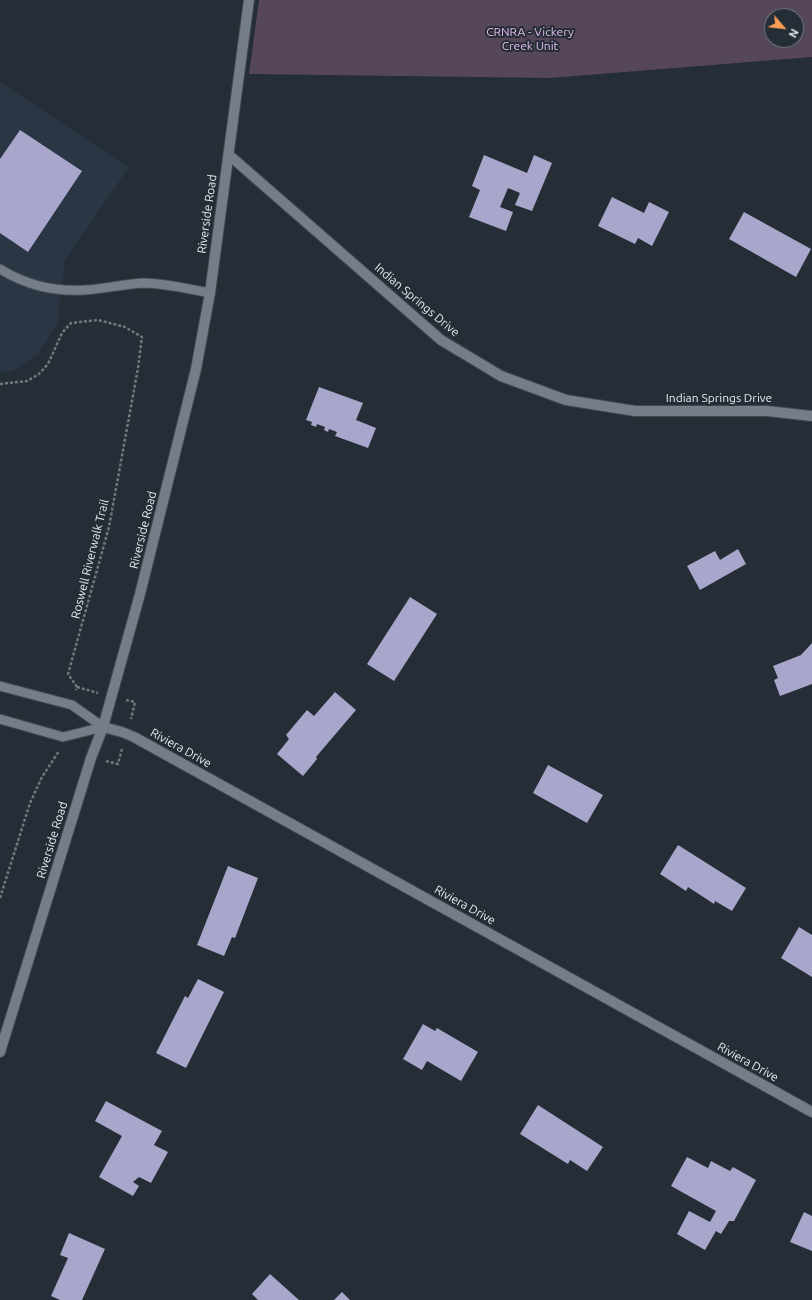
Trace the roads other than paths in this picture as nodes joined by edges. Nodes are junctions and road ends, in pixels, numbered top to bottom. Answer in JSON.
{"nodes":[{"id":1,"x":249,"y":0,"type":"edge"},
{"id":2,"x":229,"y":155,"type":"junction"},
{"id":3,"x":0,"y":269,"type":"edge"},
{"id":4,"x":210,"y":293,"type":"junction"},
{"id":5,"x":812,"y":416,"type":"edge"},
{"id":6,"x":0,"y":686,"type":"edge"},
{"id":7,"x":0,"y":720,"type":"edge"},
{"id":8,"x":102,"y":727,"type":"junction"},
{"id":9,"x":0,"y":1052,"type":"edge"},
{"id":10,"x":812,"y":1112,"type":"edge"}],
"edges":[{"from":1,"to":2,"type":"street","name":"Riverside Road"},
{"from":2,"to":4,"type":"street","name":"Riverside Road"},
{"from":2,"to":5,"type":"street","name":"Indian Springs Drive"},
{"from":3,"to":4,"type":"lane"},
{"from":4,"to":8,"type":"street","name":"Riverside Road"},
{"from":6,"to":8,"type":"lane"},
{"from":7,"to":8,"type":"lane"},
{"from":8,"to":9,"type":"street","name":"Riverside Road"},
{"from":8,"to":10,"type":"street","name":"Riviera Drive"}]}
